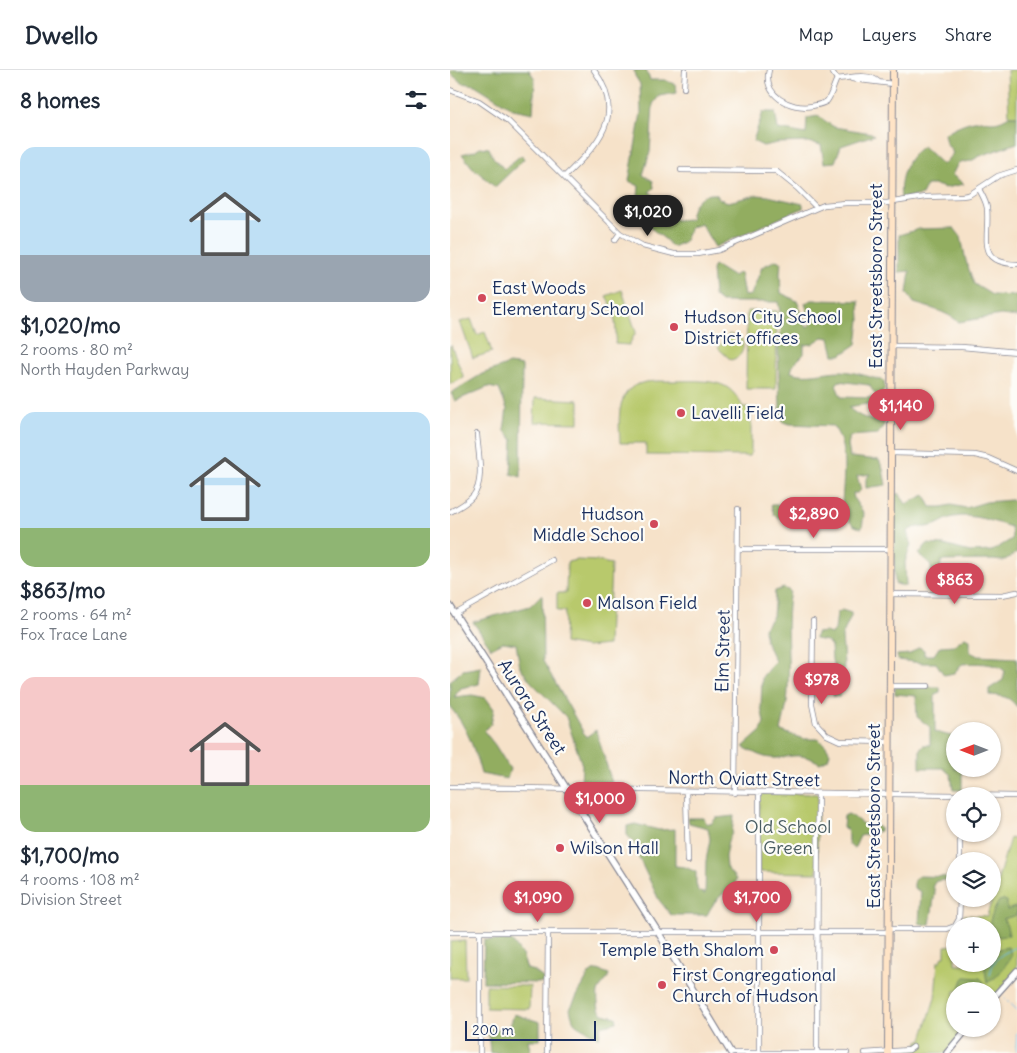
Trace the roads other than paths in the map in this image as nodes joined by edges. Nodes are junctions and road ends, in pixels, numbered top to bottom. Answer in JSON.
{"nodes":[{"id":1,"x":594,"y":70,"type":"edge"},
{"id":2,"x":685,"y":70,"type":"edge"},
{"id":3,"x":769,"y":70,"type":"edge"},
{"id":4,"x":831,"y":70,"type":"edge"},
{"id":5,"x":893,"y":70,"type":"edge"},
{"id":6,"x":837,"y":79,"type":"junction"},
{"id":7,"x":893,"y":84,"type":"junction"},
{"id":8,"x":684,"y":88,"type":"dead end"},
{"id":9,"x":450,"y":90,"type":"edge"},
{"id":10,"x":681,"y":170,"type":"dead end"},
{"id":11,"x":1017,"y":170,"type":"edge"},
{"id":12,"x":564,"y":177,"type":"junction"},
{"id":13,"x":979,"y":189,"type":"junction"},
{"id":14,"x":892,"y":202,"type":"junction"},
{"id":15,"x":816,"y":207,"type":"junction"},
{"id":16,"x":620,"y":233,"type":"junction"},
{"id":17,"x":615,"y":240,"type":"dead end"},
{"id":18,"x":1017,"y":264,"type":"edge"},
{"id":19,"x":891,"y":346,"type":"junction"},
{"id":20,"x":1017,"y":352,"type":"edge"},
{"id":21,"x":477,"y":434,"type":"dead end"},
{"id":22,"x":890,"y":453,"type":"junction"},
{"id":23,"x":1017,"y":472,"type":"edge"},
{"id":24,"x":738,"y":509,"type":"dead end"},
{"id":25,"x":450,"y":512,"type":"edge"},
{"id":26,"x":738,"y":548,"type":"junction"},
{"id":27,"x":890,"y":549,"type":"junction"},
{"id":28,"x":552,"y":560,"type":"dead end"},
{"id":29,"x":1017,"y":592,"type":"edge"},
{"id":30,"x":890,"y":594,"type":"junction"},
{"id":31,"x":450,"y":606,"type":"edge"},
{"id":32,"x":455,"y":614,"type":"junction"},
{"id":33,"x":813,"y":621,"type":"dead end"},
{"id":34,"x":889,"y":686,"type":"junction"},
{"id":35,"x":928,"y":686,"type":"dead end"},
{"id":36,"x":889,"y":742,"type":"junction"},
{"id":37,"x":450,"y":787,"type":"edge"},
{"id":38,"x":567,"y":789,"type":"junction"},
{"id":39,"x":686,"y":792,"type":"junction"},
{"id":40,"x":735,"y":793,"type":"junction"},
{"id":41,"x":759,"y":793,"type":"junction"},
{"id":42,"x":818,"y":794,"type":"junction"},
{"id":43,"x":889,"y":794,"type":"junction"},
{"id":44,"x":946,"y":796,"type":"edge"},
{"id":45,"x":1001,"y":796,"type":"edge"},
{"id":46,"x":1017,"y":796,"type":"edge"},
{"id":47,"x":688,"y":861,"type":"dead end"},
{"id":48,"x":946,"y":927,"type":"edge"},
{"id":49,"x":889,"y":931,"type":"junction"},
{"id":50,"x":450,"y":932,"type":"edge"},
{"id":51,"x":658,"y":932,"type":"junction"},
{"id":52,"x":759,"y":932,"type":"junction"},
{"id":53,"x":480,"y":933,"type":"junction"},
{"id":54,"x":548,"y":933,"type":"junction"},
{"id":55,"x":817,"y":933,"type":"junction"},
{"id":56,"x":1017,"y":971,"type":"edge"},
{"id":57,"x":1001,"y":989,"type":"edge"},
{"id":58,"x":961,"y":1037,"type":"edge"},
{"id":59,"x":913,"y":1047,"type":"dead end"},
{"id":60,"x":759,"y":1052,"type":"edge"},
{"id":61,"x":888,"y":1052,"type":"edge"},
{"id":62,"x":480,"y":1053,"type":"edge"},
{"id":63,"x":547,"y":1053,"type":"edge"},
{"id":64,"x":731,"y":1053,"type":"edge"},
{"id":65,"x":816,"y":1053,"type":"edge"},
{"id":66,"x":847,"y":1053,"type":"edge"},
{"id":67,"x":864,"y":1053,"type":"edge"},
{"id":68,"x":948,"y":1053,"type":"edge"}],
"edges":[{"from":1,"to":12,"type":"street"},
{"from":2,"to":8,"type":"street"},
{"from":3,"to":6,"type":"street"},
{"from":4,"to":6,"type":"street"},
{"from":5,"to":7,"type":"main road","name":"East Streetsboro Street"},
{"from":6,"to":7,"type":"street"},
{"from":7,"to":14,"type":"main road","name":"East Streetsboro Street"},
{"from":9,"to":12,"type":"street"},
{"from":10,"to":15,"type":"street"},
{"from":11,"to":13,"type":"street"},
{"from":12,"to":16,"type":"street"},
{"from":13,"to":14,"type":"street"},
{"from":13,"to":18,"type":"street"},
{"from":14,"to":15,"type":"street"},
{"from":14,"to":19,"type":"main road","name":"East Streetsboro Street"},
{"from":15,"to":16,"type":"street"},
{"from":16,"to":17,"type":"street"},
{"from":19,"to":20,"type":"street"},
{"from":19,"to":22,"type":"main road","name":"East Streetsboro Street"},
{"from":21,"to":25,"type":"street"},
{"from":22,"to":23,"type":"street"},
{"from":22,"to":27,"type":"main road","name":"East Streetsboro Street"},
{"from":24,"to":26,"type":"street","name":"Elm Street"},
{"from":26,"to":27,"type":"street"},
{"from":26,"to":40,"type":"street","name":"Elm Street"},
{"from":27,"to":30,"type":"main road","name":"East Streetsboro Street"},
{"from":28,"to":32,"type":"street"},
{"from":29,"to":30,"type":"street"},
{"from":30,"to":34,"type":"main road","name":"East Streetsboro Street"},
{"from":31,"to":32,"type":"street","name":"Aurora Street"},
{"from":32,"to":38,"type":"street","name":"Aurora Street"},
{"from":33,"to":36,"type":"street"},
{"from":34,"to":35,"type":"street"},
{"from":34,"to":36,"type":"main road","name":"East Streetsboro Street"},
{"from":36,"to":43,"type":"main road","name":"East Streetsboro Street"},
{"from":37,"to":38,"type":"street","name":"North Oviatt Street"},
{"from":38,"to":39,"type":"street","name":"North Oviatt Street"},
{"from":38,"to":51,"type":"street","name":"Aurora Street"},
{"from":39,"to":40,"type":"street","name":"North Oviatt Street"},
{"from":39,"to":47,"type":"street"},
{"from":40,"to":41,"type":"street","name":"North Oviatt Street"},
{"from":41,"to":42,"type":"street","name":"North Oviatt Street"},
{"from":41,"to":52,"type":"street"},
{"from":42,"to":43,"type":"street","name":"North Oviatt Street"},
{"from":42,"to":55,"type":"street"},
{"from":43,"to":44,"type":"street","name":"North Oviatt Street"},
{"from":43,"to":49,"type":"main road","name":"East Streetsboro Street"},
{"from":45,"to":46,"type":"street","name":"North Oviatt Street"},
{"from":48,"to":49,"type":"street"},
{"from":49,"to":55,"type":"street"},
{"from":49,"to":61,"type":"main road","name":"East Streetsboro Street"},
{"from":50,"to":53,"type":"street"},
{"from":51,"to":52,"type":"street"},
{"from":51,"to":54,"type":"street"},
{"from":51,"to":64,"type":"street","name":"Aurora Street"},
{"from":52,"to":55,"type":"street"},
{"from":52,"to":60,"type":"street"},
{"from":53,"to":54,"type":"street"},
{"from":53,"to":62,"type":"street"},
{"from":54,"to":63,"type":"street"},
{"from":55,"to":65,"type":"street"},
{"from":56,"to":57,"type":"street"},
{"from":58,"to":68,"type":"street"},
{"from":59,"to":61,"type":"street"},
{"from":60,"to":64,"type":"street"},
{"from":60,"to":65,"type":"street"},
{"from":61,"to":67,"type":"street"},
{"from":65,"to":66,"type":"street"}]}
